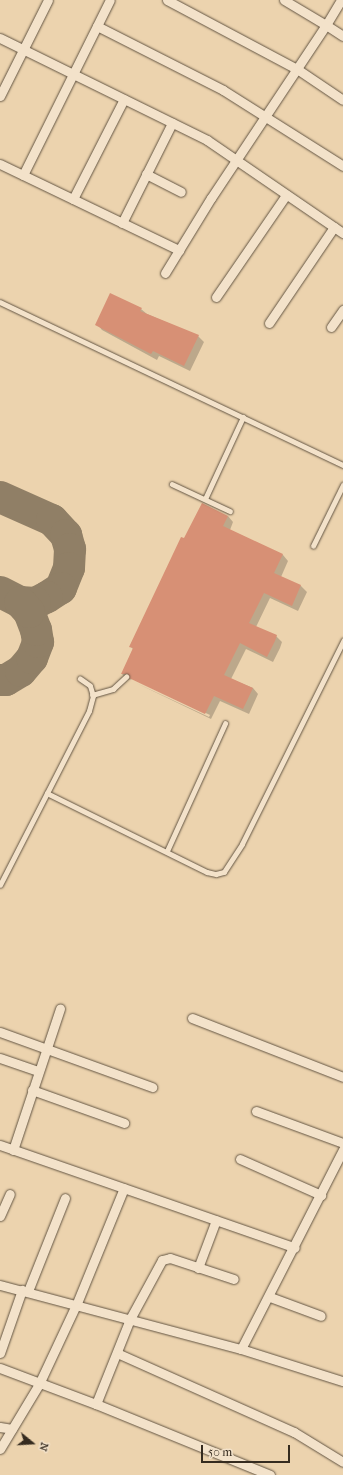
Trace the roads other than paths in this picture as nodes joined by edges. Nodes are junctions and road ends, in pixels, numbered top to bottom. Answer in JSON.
{"nodes":[{"id":1,"x":48,"y":0,"type":"edge"},
{"id":2,"x":110,"y":0,"type":"edge"},
{"id":3,"x":167,"y":0,"type":"edge"},
{"id":4,"x":284,"y":0,"type":"edge"},
{"id":5,"x":341,"y":0,"type":"edge"},
{"id":6,"x":326,"y":25,"type":"junction"},
{"id":7,"x":97,"y":26,"type":"junction"},
{"id":8,"x":343,"y":36,"type":"edge"},
{"id":9,"x":0,"y":38,"type":"edge"},
{"id":10,"x":23,"y":49,"type":"junction"},
{"id":11,"x":297,"y":69,"type":"junction"},
{"id":12,"x":73,"y":74,"type":"junction"},
{"id":13,"x":0,"y":96,"type":"edge"},
{"id":14,"x":124,"y":99,"type":"junction"},
{"id":15,"x":343,"y":100,"type":"edge"},
{"id":16,"x":266,"y":115,"type":"junction"},
{"id":17,"x":172,"y":123,"type":"junction"},
{"id":18,"x":237,"y":161,"type":"junction"},
{"id":19,"x":0,"y":164,"type":"edge"},
{"id":20,"x":343,"y":166,"type":"edge"},
{"id":21,"x":146,"y":174,"type":"junction"},
{"id":22,"x":23,"y":175,"type":"junction"},
{"id":23,"x":181,"y":192,"type":"dead end"},
{"id":24,"x":286,"y":195,"type":"junction"},
{"id":25,"x":73,"y":200,"type":"junction"},
{"id":26,"x":122,"y":223,"type":"junction"},
{"id":27,"x":334,"y":227,"type":"junction"},
{"id":28,"x":343,"y":233,"type":"edge"},
{"id":29,"x":179,"y":250,"type":"junction"},
{"id":30,"x":165,"y":273,"type":"dead end"},
{"id":31,"x":216,"y":297,"type":"dead end"},
{"id":32,"x":0,"y":302,"type":"edge"},
{"id":33,"x":343,"y":310,"type":"edge"},
{"id":34,"x":269,"y":323,"type":"dead end"},
{"id":35,"x":331,"y":327,"type":"dead end"},
{"id":36,"x":243,"y":416,"type":"junction"},
{"id":37,"x":343,"y":465,"type":"edge"},
{"id":38,"x":172,"y":484,"type":"dead end"},
{"id":39,"x":342,"y":486,"type":"edge"},
{"id":40,"x":205,"y":499,"type":"junction"},
{"id":41,"x":230,"y":511,"type":"dead end"},
{"id":42,"x":313,"y":546,"type":"dead end"},
{"id":43,"x":343,"y":641,"type":"edge"},
{"id":44,"x":126,"y":676,"type":"dead end"},
{"id":45,"x":80,"y":679,"type":"dead end"},
{"id":46,"x":92,"y":695,"type":"junction"},
{"id":47,"x":225,"y":724,"type":"dead end"},
{"id":48,"x":48,"y":793,"type":"junction"},
{"id":49,"x":167,"y":851,"type":"junction"},
{"id":50,"x":0,"y":885,"type":"edge"},
{"id":51,"x":60,"y":1009,"type":"dead end"},
{"id":52,"x":192,"y":1018,"type":"dead end"},
{"id":53,"x":0,"y":1032,"type":"edge"},
{"id":54,"x":46,"y":1048,"type":"junction"},
{"id":55,"x":0,"y":1058,"type":"edge"},
{"id":56,"x":38,"y":1071,"type":"junction"},
{"id":57,"x":343,"y":1078,"type":"edge"},
{"id":58,"x":152,"y":1086,"type":"dead end"},
{"id":59,"x":32,"y":1090,"type":"junction"},
{"id":60,"x":256,"y":1111,"type":"dead end"},
{"id":61,"x":124,"y":1123,"type":"dead end"},
{"id":62,"x":343,"y":1143,"type":"edge"},
{"id":63,"x":0,"y":1145,"type":"edge"},
{"id":64,"x":13,"y":1150,"type":"junction"},
{"id":65,"x":343,"y":1150,"type":"edge"},
{"id":66,"x":240,"y":1159,"type":"dead end"},
{"id":67,"x":124,"y":1188,"type":"junction"},
{"id":68,"x":10,"y":1194,"type":"dead end"},
{"id":69,"x":321,"y":1194,"type":"junction"},
{"id":70,"x":65,"y":1198,"type":"dead end"},
{"id":71,"x":0,"y":1216,"type":"edge"},
{"id":72,"x":216,"y":1220,"type":"junction"},
{"id":73,"x":295,"y":1248,"type":"junction"},
{"id":74,"x":198,"y":1268,"type":"junction"},
{"id":75,"x":234,"y":1279,"type":"dead end"},
{"id":76,"x":0,"y":1285,"type":"edge"},
{"id":77,"x":25,"y":1291,"type":"junction"},
{"id":78,"x":270,"y":1297,"type":"junction"},
{"id":79,"x":77,"y":1303,"type":"junction"},
{"id":80,"x":321,"y":1316,"type":"dead end"},
{"id":81,"x":130,"y":1319,"type":"junction"},
{"id":82,"x":241,"y":1349,"type":"junction"},
{"id":83,"x":0,"y":1353,"type":"edge"},
{"id":84,"x":117,"y":1353,"type":"junction"},
{"id":85,"x":0,"y":1368,"type":"edge"},
{"id":86,"x":342,"y":1381,"type":"dead end"},
{"id":87,"x":39,"y":1384,"type":"junction"},
{"id":88,"x":96,"y":1404,"type":"junction"},
{"id":89,"x":0,"y":1426,"type":"edge"},
{"id":90,"x":12,"y":1429,"type":"junction"},
{"id":91,"x":0,"y":1449,"type":"edge"},
{"id":92,"x":343,"y":1462,"type":"edge"},
{"id":93,"x":270,"y":1475,"type":"edge"}],
"edges":[{"from":1,"to":10,"type":"street"},
{"from":2,"to":7,"type":"street"},
{"from":3,"to":11,"type":"street"},
{"from":4,"to":6,"type":"street"},
{"from":5,"to":6,"type":"street"},
{"from":6,"to":8,"type":"street"},
{"from":6,"to":11,"type":"street"},
{"from":7,"to":12,"type":"street"},
{"from":7,"to":16,"type":"street"},
{"from":9,"to":10,"type":"street"},
{"from":10,"to":12,"type":"street"},
{"from":10,"to":13,"type":"street"},
{"from":11,"to":15,"type":"street"},
{"from":11,"to":16,"type":"street"},
{"from":12,"to":14,"type":"street"},
{"from":12,"to":22,"type":"street"},
{"from":14,"to":17,"type":"street"},
{"from":14,"to":25,"type":"street"},
{"from":16,"to":18,"type":"street"},
{"from":16,"to":20,"type":"street"},
{"from":17,"to":18,"type":"street"},
{"from":17,"to":21,"type":"street"},
{"from":18,"to":24,"type":"street"},
{"from":18,"to":29,"type":"street"},
{"from":19,"to":22,"type":"street"},
{"from":21,"to":23,"type":"street"},
{"from":21,"to":26,"type":"street"},
{"from":22,"to":25,"type":"street"},
{"from":24,"to":27,"type":"street"},
{"from":24,"to":31,"type":"street"},
{"from":25,"to":26,"type":"street"},
{"from":26,"to":29,"type":"street"},
{"from":27,"to":28,"type":"street"},
{"from":27,"to":34,"type":"street"},
{"from":29,"to":30,"type":"street"},
{"from":32,"to":36,"type":"lane"},
{"from":33,"to":35,"type":"street"},
{"from":36,"to":37,"type":"lane"},
{"from":36,"to":40,"type":"lane"},
{"from":38,"to":40,"type":"lane"},
{"from":39,"to":42,"type":"lane"},
{"from":40,"to":41,"type":"lane"},
{"from":43,"to":49,"type":"lane"},
{"from":44,"to":46,"type":"lane"},
{"from":45,"to":46,"type":"lane"},
{"from":46,"to":48,"type":"lane"},
{"from":47,"to":49,"type":"lane"},
{"from":48,"to":49,"type":"lane"},
{"from":48,"to":50,"type":"lane"},
{"from":51,"to":54,"type":"street"},
{"from":52,"to":57,"type":"street"},
{"from":53,"to":54,"type":"street"},
{"from":54,"to":56,"type":"street"},
{"from":54,"to":58,"type":"street"},
{"from":55,"to":56,"type":"street"},
{"from":56,"to":59,"type":"street"},
{"from":59,"to":61,"type":"street"},
{"from":59,"to":64,"type":"street"},
{"from":60,"to":62,"type":"street"},
{"from":63,"to":64,"type":"street"},
{"from":64,"to":67,"type":"street"},
{"from":65,"to":69,"type":"street"},
{"from":66,"to":69,"type":"street"},
{"from":67,"to":72,"type":"street"},
{"from":67,"to":79,"type":"street"},
{"from":68,"to":71,"type":"street"},
{"from":69,"to":73,"type":"street"},
{"from":70,"to":77,"type":"street"},
{"from":72,"to":73,"type":"street"},
{"from":72,"to":74,"type":"street"},
{"from":73,"to":78,"type":"street"},
{"from":74,"to":75,"type":"street"},
{"from":74,"to":81,"type":"street"},
{"from":76,"to":77,"type":"street"},
{"from":77,"to":79,"type":"street"},
{"from":77,"to":83,"type":"street"},
{"from":78,"to":80,"type":"street"},
{"from":78,"to":82,"type":"street"},
{"from":79,"to":81,"type":"street"},
{"from":79,"to":87,"type":"street"},
{"from":81,"to":82,"type":"street"},
{"from":81,"to":84,"type":"street"},
{"from":82,"to":86,"type":"street"},
{"from":84,"to":88,"type":"street"},
{"from":84,"to":92,"type":"street"},
{"from":85,"to":87,"type":"street"},
{"from":87,"to":88,"type":"street"},
{"from":87,"to":90,"type":"street"},
{"from":88,"to":93,"type":"street"},
{"from":89,"to":90,"type":"street"},
{"from":90,"to":91,"type":"street"}]}
